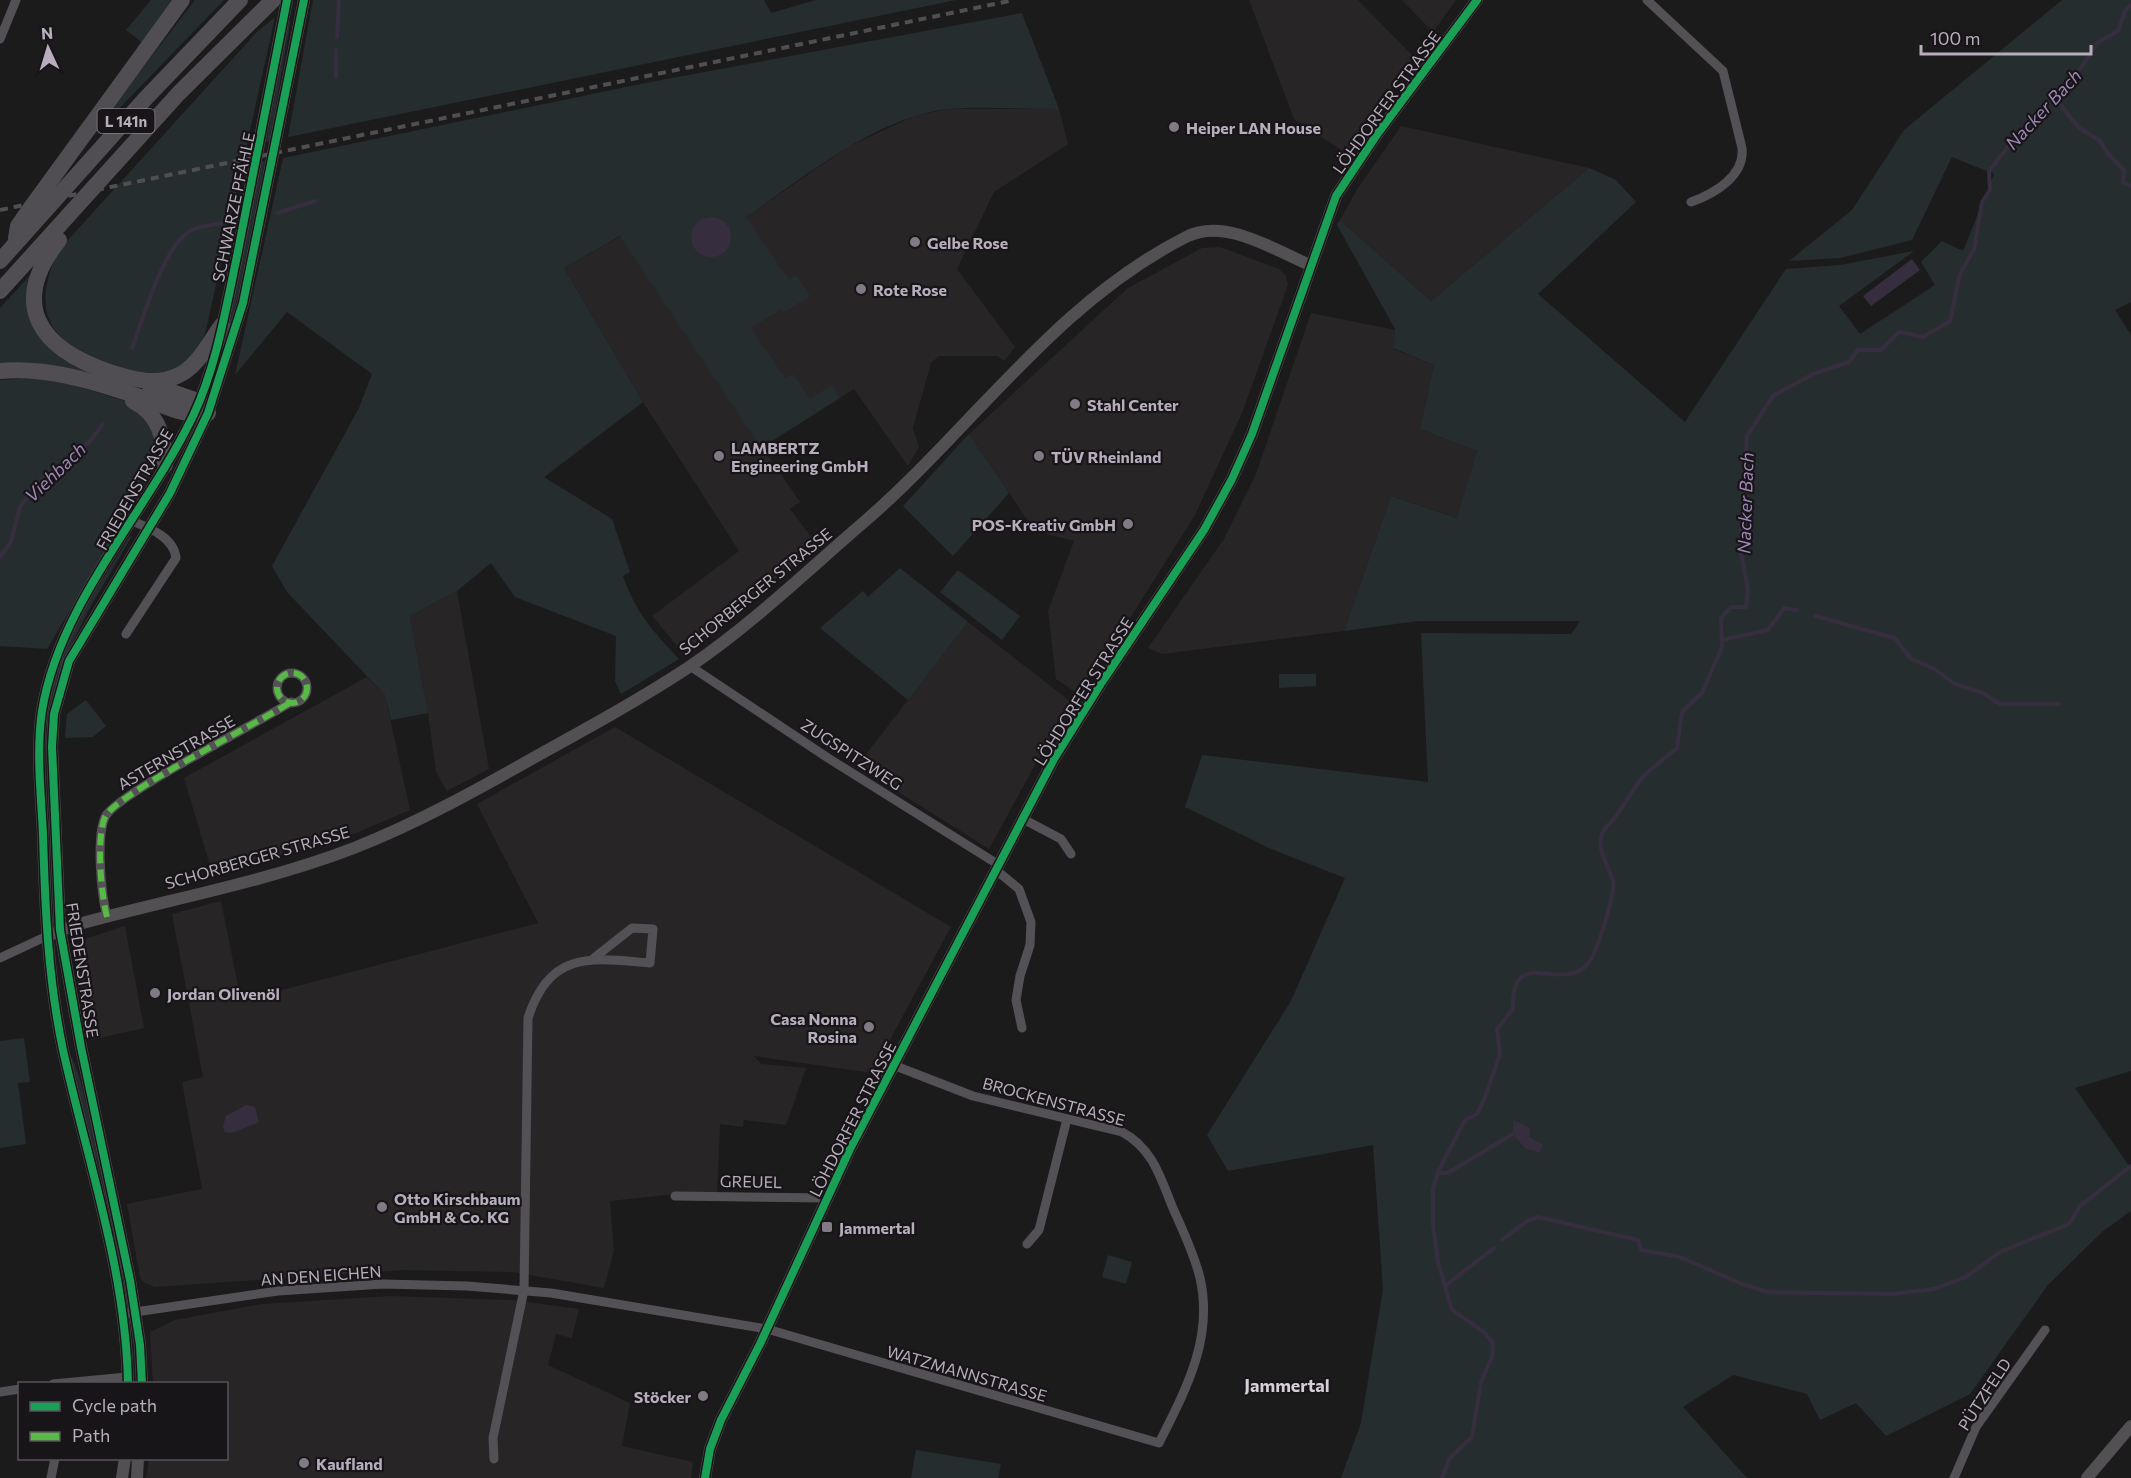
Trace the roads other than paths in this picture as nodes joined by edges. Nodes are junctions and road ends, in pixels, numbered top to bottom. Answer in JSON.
{"nodes":[{"id":1,"x":16,"y":0,"type":"edge"},
{"id":2,"x":182,"y":0,"type":"edge"},
{"id":3,"x":240,"y":0,"type":"edge"},
{"id":4,"x":273,"y":0,"type":"edge"},
{"id":5,"x":287,"y":0,"type":"edge"},
{"id":6,"x":304,"y":0,"type":"edge"},
{"id":7,"x":1477,"y":0,"type":"edge"},
{"id":8,"x":1647,"y":0,"type":"edge"},
{"id":9,"x":0,"y":39,"type":"edge"},
{"id":10,"x":1691,"y":201,"type":"dead end"},
{"id":11,"x":79,"y":203,"type":"junction"},
{"id":12,"x":15,"y":244,"type":"junction"},
{"id":13,"x":0,"y":261,"type":"edge"},
{"id":14,"x":1310,"y":265,"type":"junction"},
{"id":15,"x":0,"y":291,"type":"edge"},
{"id":16,"x":222,"y":325,"type":"junction"},
{"id":17,"x":0,"y":371,"type":"edge"},
{"id":18,"x":135,"y":380,"type":"junction"},
{"id":19,"x":109,"y":388,"type":"junction"},
{"id":20,"x":200,"y":410,"type":"junction"},
{"id":21,"x":165,"y":465,"type":"junction"},
{"id":22,"x":132,"y":521,"type":"junction"},
{"id":23,"x":148,"y":528,"type":"junction"},
{"id":24,"x":126,"y":634,"type":"dead end"},
{"id":25,"x":690,"y":666,"type":"junction"},
{"id":26,"x":291,"y":702,"type":"dead end"},
{"id":27,"x":1023,"y":819,"type":"junction"},
{"id":28,"x":1071,"y":854,"type":"dead end"},
{"id":29,"x":997,"y":868,"type":"junction"},
{"id":30,"x":107,"y":916,"type":"junction"},
{"id":31,"x":60,"y":930,"type":"junction"},
{"id":32,"x":47,"y":936,"type":"junction"},
{"id":33,"x":0,"y":958,"type":"edge"},
{"id":34,"x":594,"y":958,"type":"junction"},
{"id":35,"x":1022,"y":1028,"type":"dead end"},
{"id":36,"x":894,"y":1065,"type":"junction"},
{"id":37,"x":1067,"y":1119,"type":"junction"},
{"id":38,"x":675,"y":1196,"type":"dead end"},
{"id":39,"x":827,"y":1198,"type":"junction"},
{"id":40,"x":1027,"y":1244,"type":"dead end"},
{"id":41,"x":524,"y":1290,"type":"junction"},
{"id":42,"x":136,"y":1312,"type":"junction"},
{"id":43,"x":122,"y":1314,"type":"junction"},
{"id":44,"x":767,"y":1329,"type":"junction"},
{"id":45,"x":2045,"y":1330,"type":"dead end"},
{"id":46,"x":127,"y":1380,"type":"edge"},
{"id":47,"x":78,"y":1382,"type":"edge"},
{"id":48,"x":142,"y":1382,"type":"edge"},
{"id":49,"x":18,"y":1389,"type":"edge"},
{"id":50,"x":0,"y":1392,"type":"edge"},
{"id":51,"x":2131,"y":1426,"type":"edge"},
{"id":52,"x":1159,"y":1443,"type":"joint"},
{"id":53,"x":494,"y":1459,"type":"dead end"},
{"id":54,"x":55,"y":1460,"type":"edge"},
{"id":55,"x":125,"y":1460,"type":"edge"},
{"id":56,"x":138,"y":1460,"type":"edge"},
{"id":57,"x":51,"y":1478,"type":"edge"},
{"id":58,"x":122,"y":1478,"type":"edge"},
{"id":59,"x":136,"y":1478,"type":"edge"},
{"id":60,"x":705,"y":1478,"type":"edge"},
{"id":61,"x":1954,"y":1478,"type":"edge"},
{"id":62,"x":2087,"y":1478,"type":"edge"}],
"edges":[{"from":1,"to":9,"type":"street"},
{"from":2,"to":12,"type":"highway"},
{"from":3,"to":12,"type":"highway","number":"L 141n"},
{"from":4,"to":11,"type":"highway","number":"L 141n"},
{"from":5,"to":16,"type":"main road","name":"SCHWARZE PFÄHLE"},
{"from":6,"to":20,"type":"main road","name":"SCHWARZE PFÄHLE"},
{"from":7,"to":14,"type":"main road","name":"LÖHDORFER STRASSE"},
{"from":8,"to":10,"type":"street"},
{"from":11,"to":15,"type":"highway","number":"L 141n"},
{"from":11,"to":18,"type":"highway"},
{"from":12,"to":13,"type":"highway","number":"L 141n"},
{"from":14,"to":25,"type":"main road","name":"SCHORBERGER STRASSE"},
{"from":14,"to":27,"type":"main road","name":"LÖHDORFER STRASSE"},
{"from":16,"to":18,"type":"highway"},
{"from":16,"to":20,"type":"main road","name":"SCHWARZE PFÄHLE"},
{"from":17,"to":19,"type":"highway"},
{"from":18,"to":20,"type":"highway"},
{"from":19,"to":20,"type":"highway"},
{"from":19,"to":21,"type":"highway"},
{"from":20,"to":21,"type":"main road","name":"FRIEDENSTRASSE"},
{"from":20,"to":23,"type":"main road","name":"FRIEDENSTRASSE"},
{"from":21,"to":22,"type":"main road","name":"FRIEDENSTRASSE"},
{"from":22,"to":23,"type":"street","name":"FRIEDENSTRASSE"},
{"from":22,"to":32,"type":"main road","name":"FRIEDENSTRASSE"},
{"from":23,"to":24,"type":"street","name":"FRIEDENSTRASSE"},
{"from":23,"to":31,"type":"main road","name":"FRIEDENSTRASSE"},
{"from":25,"to":29,"type":"street","name":"ZUGSPITZWEG"},
{"from":25,"to":30,"type":"main road","name":"SCHORBERGER STRASSE"},
{"from":26,"to":30,"type":"street","name":"ASTERNSTRASSE"},
{"from":27,"to":28,"type":"street"},
{"from":27,"to":29,"type":"main road","name":"LÖHDORFER STRASSE"},
{"from":29,"to":35,"type":"street","name":"ZUGSPITZWEG"},
{"from":29,"to":36,"type":"main road","name":"LÖHDORFER STRASSE"},
{"from":30,"to":31,"type":"main road","name":"SCHORBERGER STRASSE"},
{"from":31,"to":32,"type":"main road","name":"SCHORBERGER STRASSE"},
{"from":31,"to":42,"type":"main road","name":"FRIEDENSTRASSE"},
{"from":32,"to":33,"type":"street"},
{"from":32,"to":43,"type":"main road","name":"FRIEDENSTRASSE"},
{"from":34,"to":34,"type":"street"},
{"from":34,"to":41,"type":"street"},
{"from":36,"to":37,"type":"street","name":"BROCKENSTRASSE"},
{"from":36,"to":39,"type":"main road","name":"LÖHDORFER STRASSE"},
{"from":37,"to":40,"type":"street"},
{"from":37,"to":52,"type":"street","name":"BROCKENSTRASSE"},
{"from":38,"to":39,"type":"street","name":"GREUEL"},
{"from":39,"to":44,"type":"main road","name":"LÖHDORFER STRASSE"},
{"from":41,"to":42,"type":"street","name":"AN DEN EICHEN"},
{"from":41,"to":44,"type":"street","name":"AN DEN EICHEN"},
{"from":41,"to":53,"type":"street"},
{"from":42,"to":43,"type":"street","name":"AN DEN EICHEN"},
{"from":42,"to":48,"type":"main road","name":"FRIEDENSTRASSE"},
{"from":43,"to":46,"type":"main road","name":"FRIEDENSTRASSE"},
{"from":44,"to":52,"type":"street","name":"WATZMANNSTRASSE"},
{"from":44,"to":60,"type":"main road","name":"LÖHDORFER STRASSE"},
{"from":45,"to":61,"type":"street","name":"PÜTZFELD"},
{"from":46,"to":47,"type":"street"},
{"from":49,"to":50,"type":"street"},
{"from":51,"to":62,"type":"main road"},
{"from":54,"to":57,"type":"street"},
{"from":55,"to":58,"type":"main road"},
{"from":56,"to":59,"type":"main road"}]}
